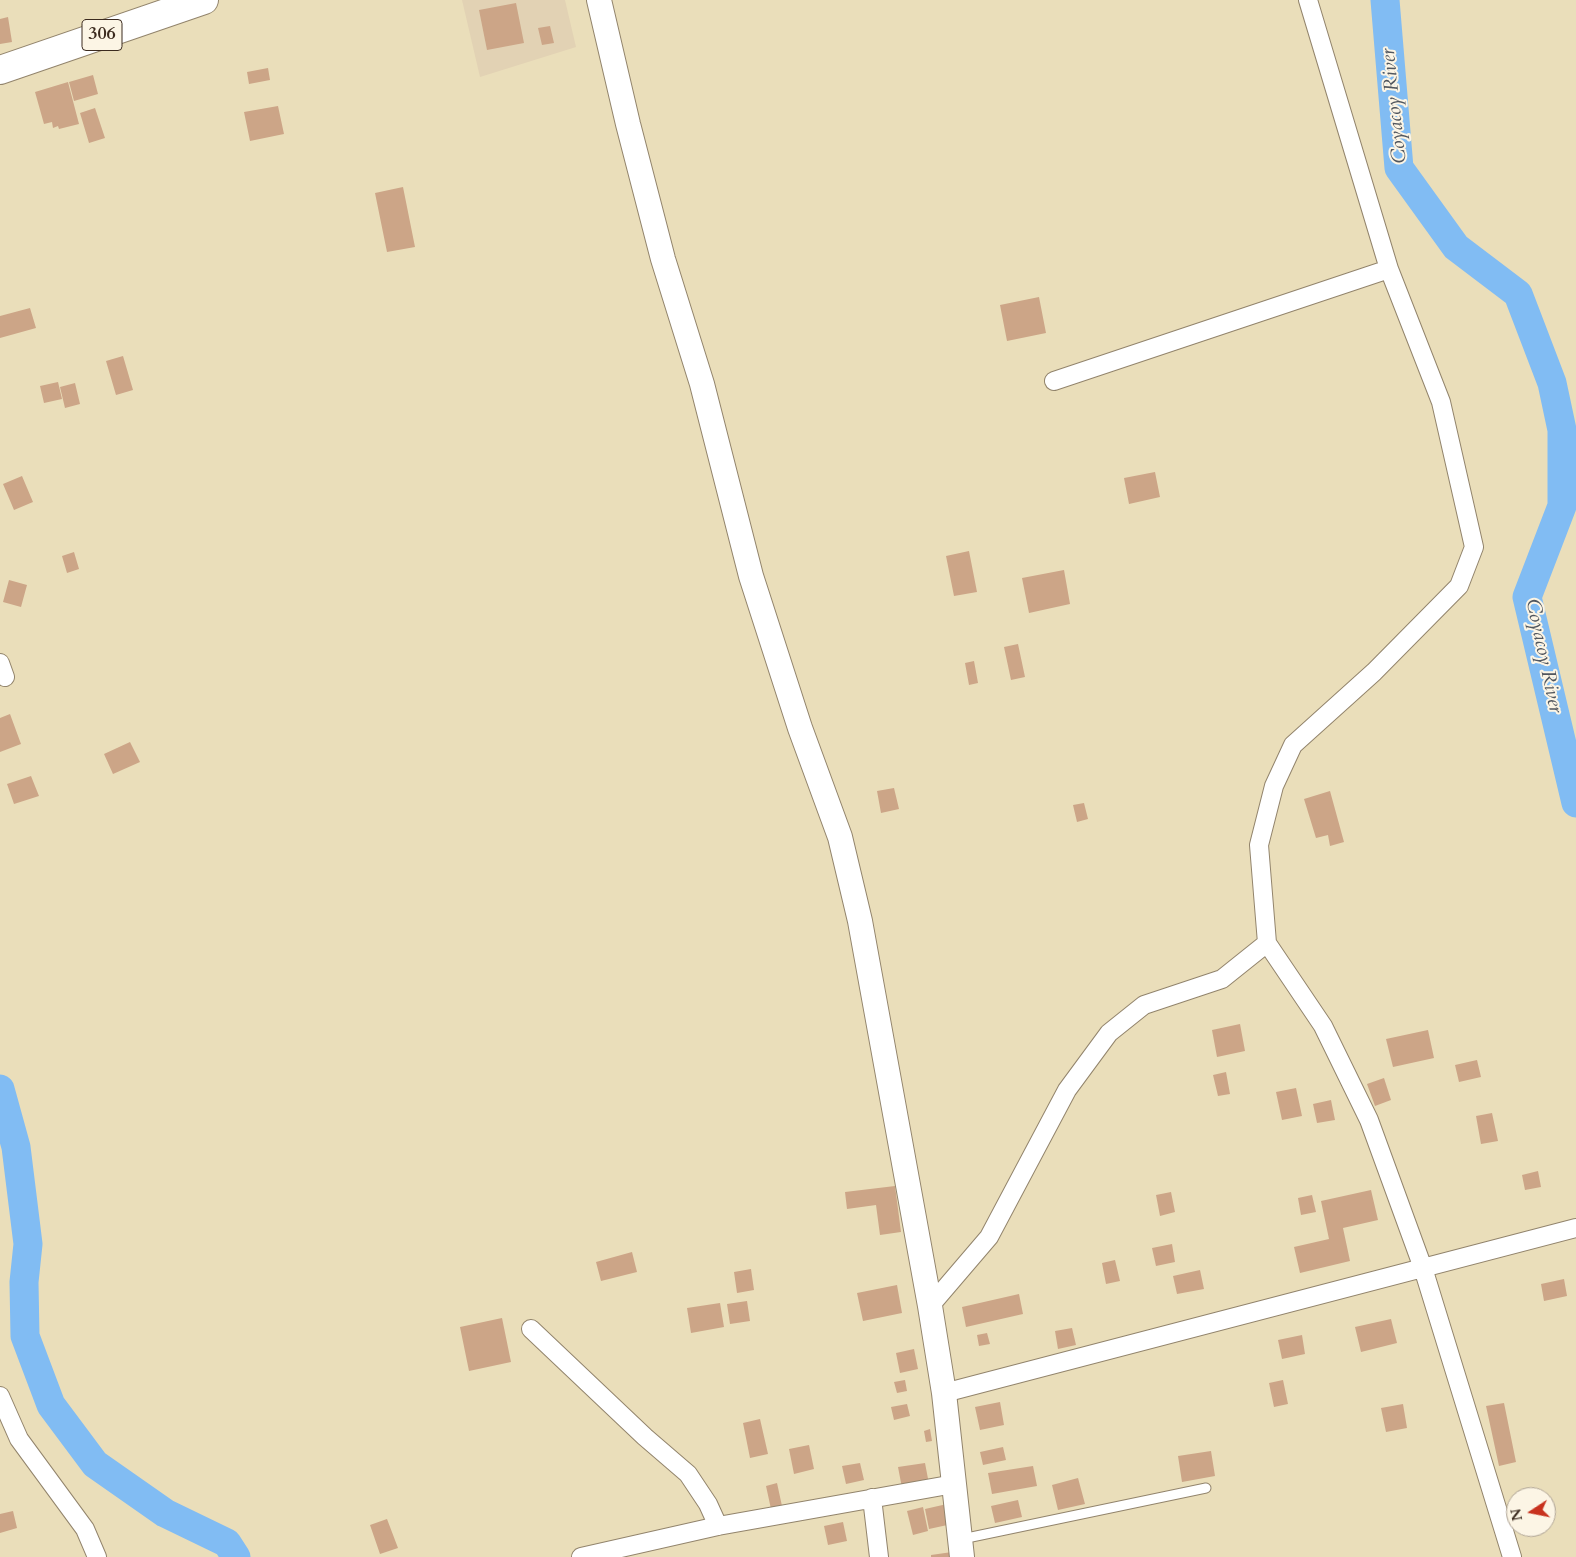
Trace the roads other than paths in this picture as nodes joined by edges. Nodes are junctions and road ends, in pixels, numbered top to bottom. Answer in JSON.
{"nodes":[{"id":1,"x":204,"y":0,"type":"edge"},
{"id":2,"x":599,"y":0,"type":"edge"},
{"id":3,"x":1308,"y":0,"type":"edge"},
{"id":4,"x":0,"y":70,"type":"edge"},
{"id":5,"x":1389,"y":269,"type":"junction"},
{"id":6,"x":1054,"y":380,"type":"dead end"},
{"id":7,"x":1267,"y":943,"type":"junction"},
{"id":8,"x":1576,"y":1228,"type":"edge"},
{"id":9,"x":1423,"y":1268,"type":"junction"},
{"id":10,"x":930,"y":1306,"type":"junction"},
{"id":11,"x":531,"y":1329,"type":"dead end"},
{"id":12,"x":944,"y":1394,"type":"junction"},
{"id":13,"x":0,"y":1396,"type":"edge"},
{"id":14,"x":954,"y":1484,"type":"junction"},
{"id":15,"x":1206,"y":1488,"type":"dead end"},
{"id":16,"x":872,"y":1498,"type":"junction"},
{"id":17,"x":718,"y":1526,"type":"junction"},
{"id":18,"x":961,"y":1548,"type":"edge"},
{"id":19,"x":97,"y":1557,"type":"edge"},
{"id":20,"x":581,"y":1557,"type":"edge"},
{"id":21,"x":879,"y":1557,"type":"edge"},
{"id":22,"x":1512,"y":1557,"type":"edge"}],
"edges":[{"from":1,"to":4,"type":"main road","number":"306"},
{"from":2,"to":10,"type":"street"},
{"from":3,"to":5,"type":"street"},
{"from":5,"to":6,"type":"street"},
{"from":5,"to":7,"type":"street"},
{"from":7,"to":9,"type":"street"},
{"from":7,"to":10,"type":"street"},
{"from":8,"to":9,"type":"street"},
{"from":9,"to":12,"type":"street"},
{"from":9,"to":22,"type":"street"},
{"from":10,"to":12,"type":"street"},
{"from":11,"to":17,"type":"street"},
{"from":12,"to":14,"type":"street"},
{"from":13,"to":19,"type":"street"},
{"from":14,"to":16,"type":"street"},
{"from":14,"to":18,"type":"street"},
{"from":15,"to":18,"type":"lane"},
{"from":16,"to":17,"type":"street"},
{"from":16,"to":21,"type":"street"},
{"from":17,"to":20,"type":"street"}]}
